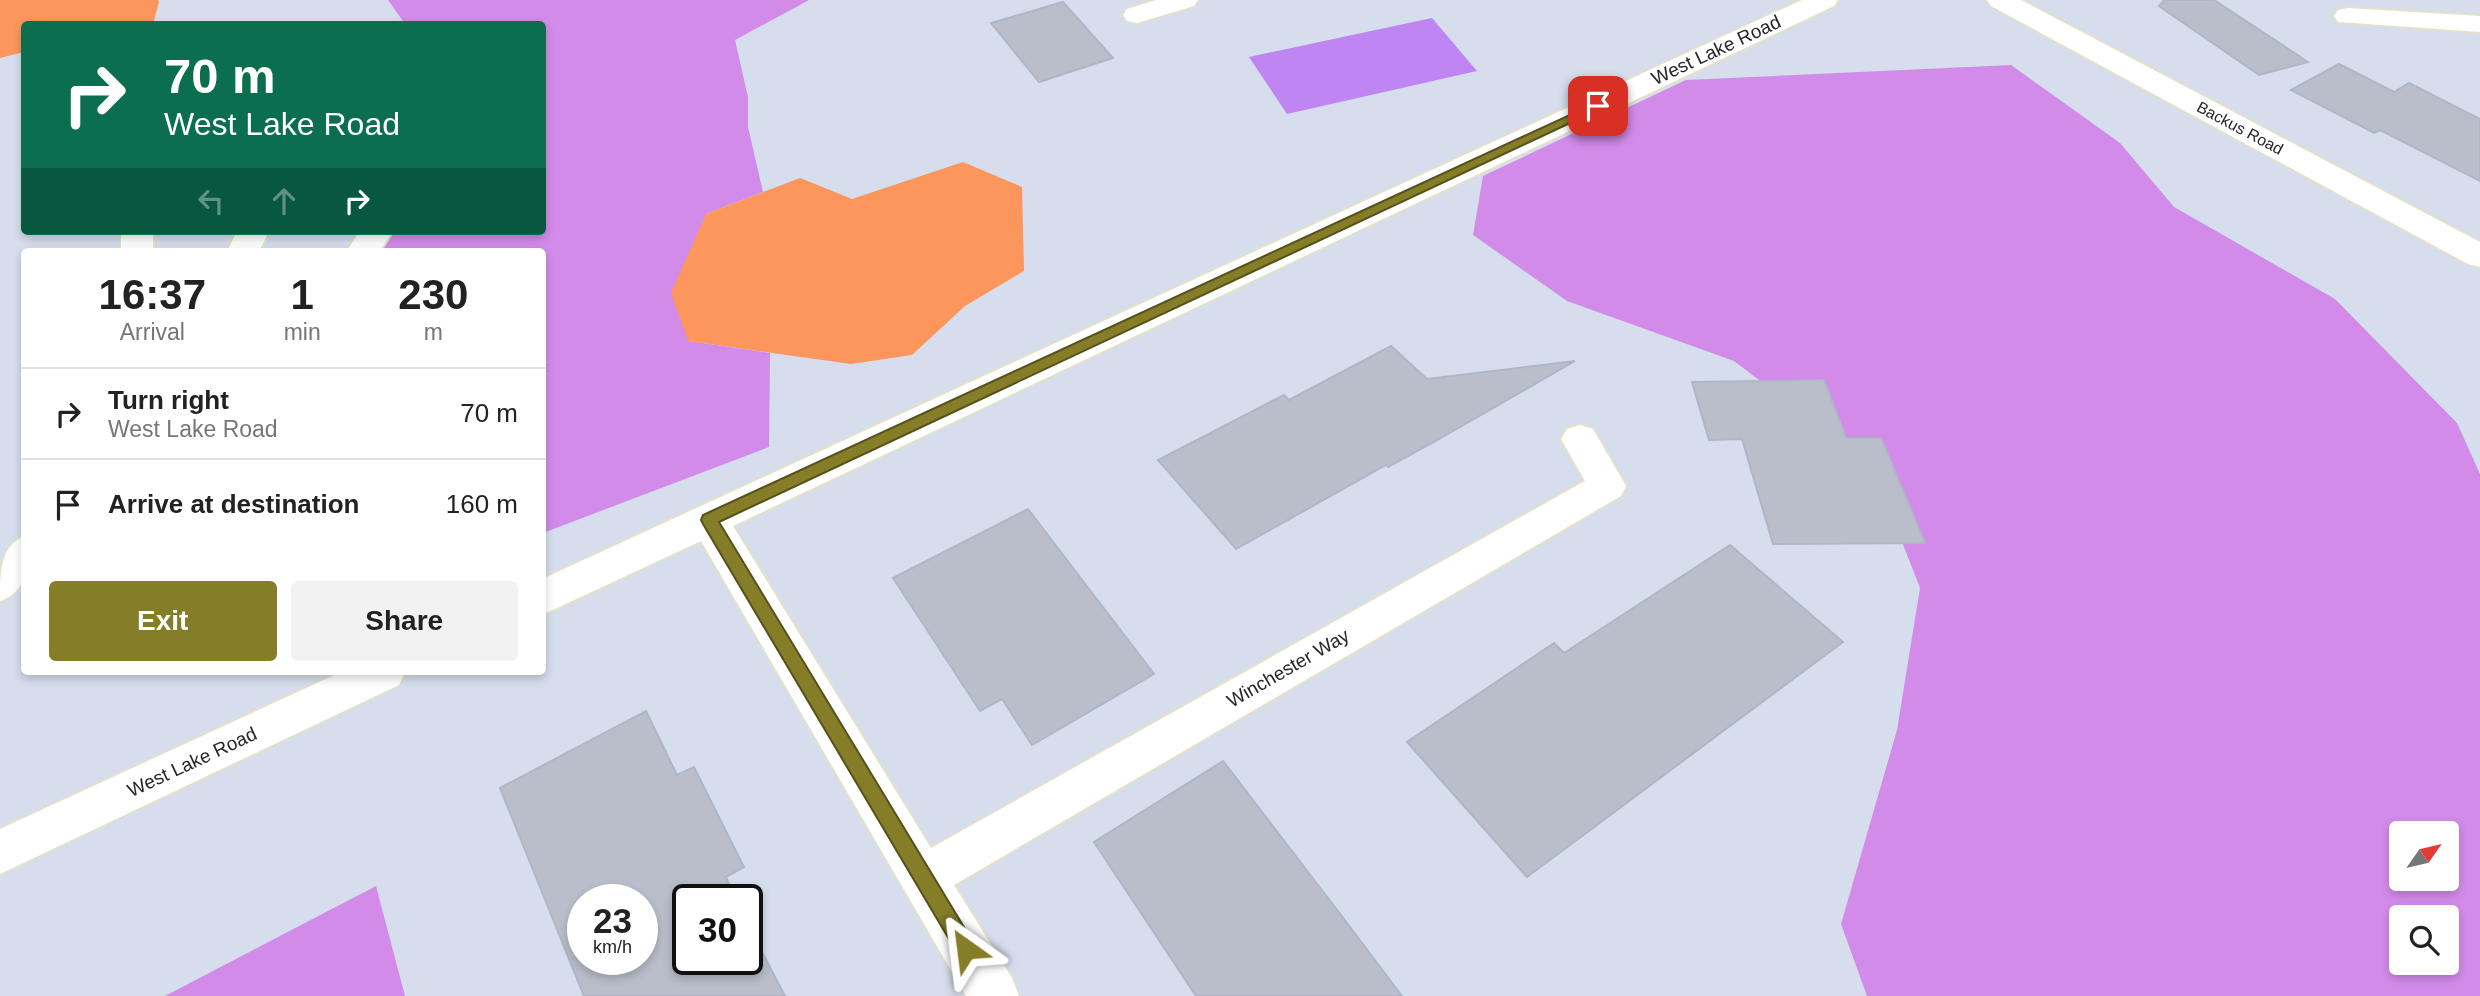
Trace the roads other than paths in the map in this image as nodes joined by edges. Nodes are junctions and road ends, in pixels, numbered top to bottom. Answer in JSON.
{"nodes":[{"id":1,"x":1184,"y":0,"type":"edge"},
{"id":2,"x":1824,"y":0,"type":"edge"},
{"id":3,"x":2001,"y":0,"type":"edge"},
{"id":4,"x":1138,"y":15,"type":"dead end"},
{"id":5,"x":2348,"y":16,"type":"dead end"},
{"id":6,"x":2480,"y":24,"type":"edge"},
{"id":7,"x":2480,"y":256,"type":"edge"},
{"id":8,"x":1580,"y":439,"type":"dead end"},
{"id":9,"x":709,"y":520,"type":"junction"},
{"id":10,"x":21,"y":556,"type":"edge"},
{"id":11,"x":0,"y":584,"type":"edge"},
{"id":12,"x":546,"y":596,"type":"edge"},
{"id":13,"x":378,"y":675,"type":"edge"},
{"id":14,"x":0,"y":852,"type":"edge"},
{"id":15,"x":923,"y":878,"type":"junction"},
{"id":16,"x":994,"y":996,"type":"edge"}],
"edges":[{"from":1,"to":4,"type":"street"},
{"from":2,"to":9,"type":"street","name":"West Lake Road"},
{"from":3,"to":7,"type":"street","name":"Backus Road"},
{"from":5,"to":6,"type":"street"},
{"from":8,"to":15,"type":"street","name":"Winchester Way"},
{"from":9,"to":12,"type":"street","name":"West Lake Road"},
{"from":9,"to":15,"type":"street"},
{"from":10,"to":11,"type":"street"},
{"from":13,"to":14,"type":"street","name":"West Lake Road"},
{"from":15,"to":16,"type":"street"}]}
